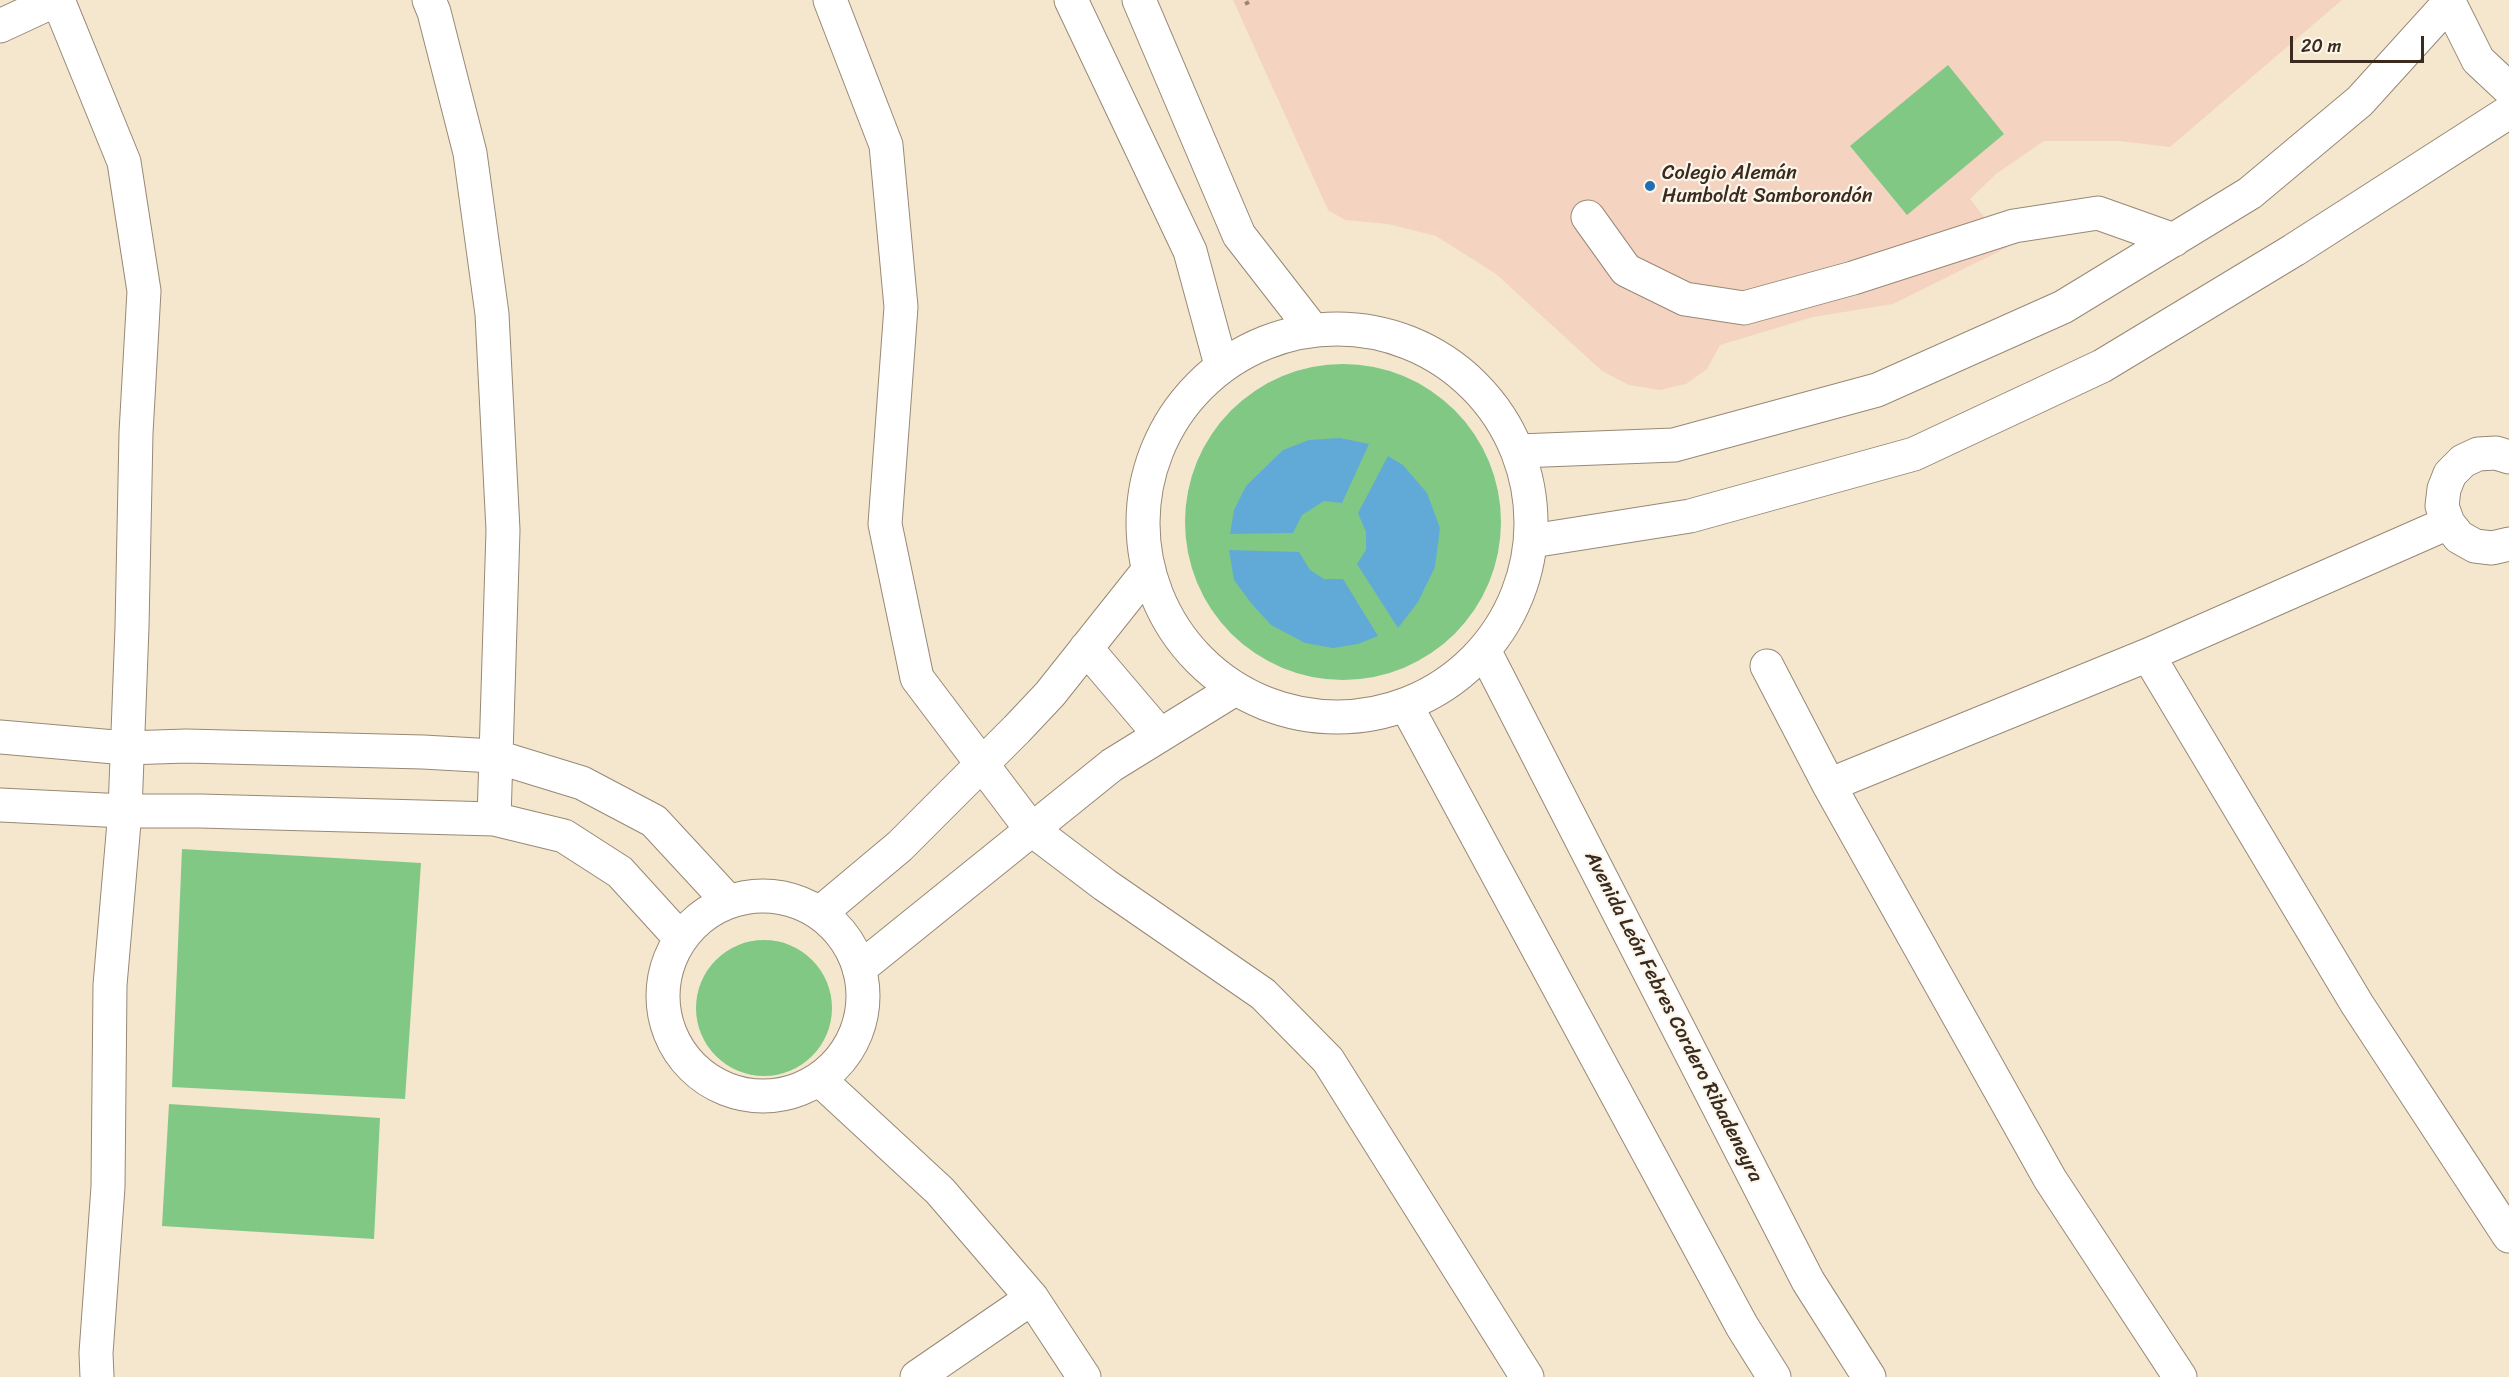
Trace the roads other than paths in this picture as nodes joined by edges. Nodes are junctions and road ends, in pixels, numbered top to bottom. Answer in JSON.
{"nodes":[{"id":1,"x":57,"y":0,"type":"edge"},
{"id":2,"x":429,"y":0,"type":"edge"},
{"id":3,"x":830,"y":0,"type":"edge"},
{"id":4,"x":1071,"y":0,"type":"edge"},
{"id":5,"x":1139,"y":0,"type":"edge"},
{"id":6,"x":2448,"y":2,"type":"edge"},
{"id":7,"x":0,"y":26,"type":"edge"},
{"id":8,"x":2509,"y":89,"type":"edge"},
{"id":9,"x":2509,"y":112,"type":"edge"},
{"id":10,"x":1588,"y":217,"type":"dead end"},
{"id":11,"x":2174,"y":240,"type":"junction"},
{"id":12,"x":1312,"y":329,"type":"junction"},
{"id":13,"x":1221,"y":365,"type":"junction"},
{"id":14,"x":1518,"y":451,"type":"junction"},
{"id":15,"x":2509,"y":458,"type":"edge"},
{"id":16,"x":2448,"y":523,"type":"junction"},
{"id":17,"x":1533,"y":541,"type":"junction"},
{"id":18,"x":2509,"y":544,"type":"edge"},
{"id":19,"x":1147,"y":572,"type":"junction"},
{"id":20,"x":1086,"y":648,"type":"junction"},
{"id":21,"x":1485,"y":652,"type":"junction"},
{"id":22,"x":2148,"y":655,"type":"junction"},
{"id":23,"x":1767,"y":666,"type":"dead end"},
{"id":24,"x":1235,"y":689,"type":"junction"},
{"id":25,"x":1407,"y":707,"type":"junction"},
{"id":26,"x":1160,"y":735,"type":"junction"},
{"id":27,"x":0,"y":737,"type":"edge"},
{"id":28,"x":126,"y":748,"type":"junction"},
{"id":29,"x":494,"y":756,"type":"junction"},
{"id":30,"x":981,"y":763,"type":"junction"},
{"id":31,"x":1829,"y":785,"type":"junction"},
{"id":32,"x":0,"y":805,"type":"edge"},
{"id":33,"x":124,"y":811,"type":"junction"},
{"id":34,"x":494,"y":819,"type":"junction"},
{"id":35,"x":1031,"y":829,"type":"junction"},
{"id":36,"x":728,"y":901,"type":"junction"},
{"id":37,"x":820,"y":913,"type":"junction"},
{"id":38,"x":680,"y":938,"type":"junction"},
{"id":39,"x":860,"y":969,"type":"junction"},
{"id":40,"x":820,"y":1080,"type":"junction"},
{"id":41,"x":2509,"y":1236,"type":"edge"},
{"id":42,"x":1032,"y":1298,"type":"junction"},
{"id":43,"x":97,"y":1377,"type":"edge"},
{"id":44,"x":917,"y":1377,"type":"edge"},
{"id":45,"x":1084,"y":1377,"type":"edge"},
{"id":46,"x":1527,"y":1377,"type":"edge"},
{"id":47,"x":1774,"y":1377,"type":"edge"},
{"id":48,"x":1869,"y":1377,"type":"edge"},
{"id":49,"x":2180,"y":1377,"type":"edge"}],
"edges":[{"from":1,"to":7,"type":"street"},
{"from":1,"to":28,"type":"street"},
{"from":2,"to":29,"type":"street"},
{"from":3,"to":30,"type":"street"},
{"from":4,"to":13,"type":"street"},
{"from":5,"to":12,"type":"street"},
{"from":6,"to":8,"type":"street"},
{"from":6,"to":11,"type":"street"},
{"from":9,"to":17,"type":"street"},
{"from":10,"to":11,"type":"street"},
{"from":11,"to":14,"type":"street"},
{"from":12,"to":13,"type":"street"},
{"from":12,"to":14,"type":"street"},
{"from":13,"to":19,"type":"street"},
{"from":14,"to":17,"type":"street"},
{"from":15,"to":16,"type":"street"},
{"from":16,"to":18,"type":"street"},
{"from":16,"to":22,"type":"street"},
{"from":17,"to":21,"type":"street"},
{"from":19,"to":20,"type":"street"},
{"from":19,"to":24,"type":"street"},
{"from":20,"to":26,"type":"street"},
{"from":20,"to":30,"type":"street"},
{"from":21,"to":25,"type":"street"},
{"from":21,"to":48,"type":"street","name":"Avenida León Febres Cordero Ribadeneyra"},
{"from":22,"to":31,"type":"street"},
{"from":22,"to":41,"type":"street"},
{"from":23,"to":31,"type":"street"},
{"from":24,"to":25,"type":"street"},
{"from":24,"to":26,"type":"street"},
{"from":25,"to":47,"type":"street"},
{"from":26,"to":35,"type":"street"},
{"from":27,"to":28,"type":"street"},
{"from":28,"to":29,"type":"street"},
{"from":28,"to":33,"type":"street"},
{"from":29,"to":34,"type":"street"},
{"from":29,"to":36,"type":"street"},
{"from":30,"to":35,"type":"street"},
{"from":30,"to":37,"type":"street"},
{"from":31,"to":49,"type":"street"},
{"from":32,"to":33,"type":"street"},
{"from":33,"to":34,"type":"street"},
{"from":33,"to":43,"type":"street"},
{"from":34,"to":38,"type":"street"},
{"from":35,"to":39,"type":"street"},
{"from":35,"to":46,"type":"street"},
{"from":36,"to":37,"type":"street"},
{"from":36,"to":38,"type":"street"},
{"from":37,"to":39,"type":"street"},
{"from":38,"to":40,"type":"street"},
{"from":39,"to":40,"type":"street"},
{"from":40,"to":42,"type":"street"},
{"from":42,"to":44,"type":"street"},
{"from":42,"to":45,"type":"street"}]}
